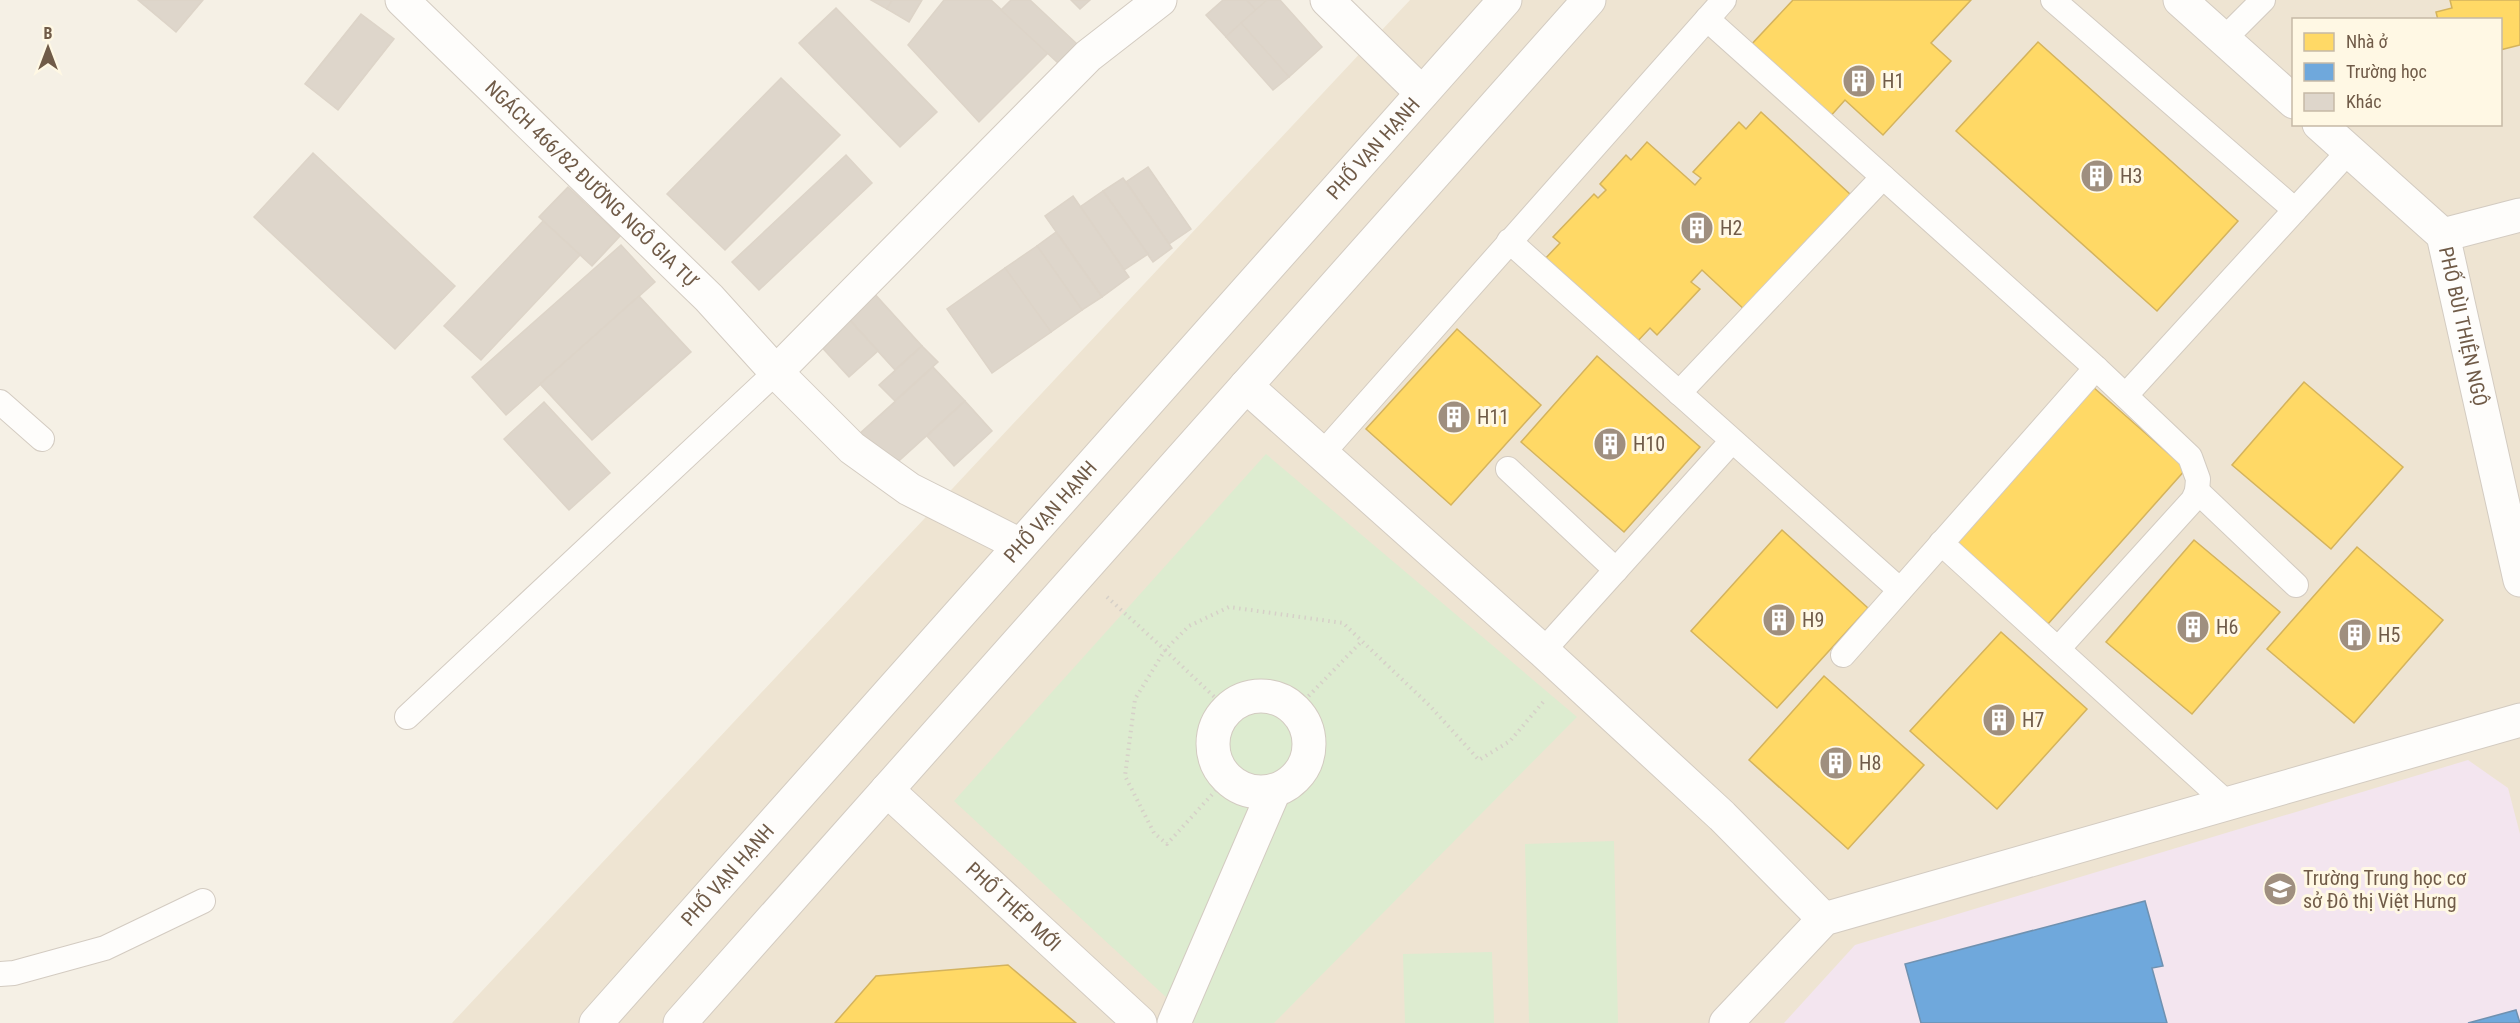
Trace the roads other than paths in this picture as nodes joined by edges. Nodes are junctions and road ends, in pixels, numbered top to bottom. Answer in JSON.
{"nodes":[{"id":1,"x":402,"y":0,"type":"edge"},
{"id":2,"x":1160,"y":0,"type":"edge"},
{"id":3,"x":1327,"y":0,"type":"edge"},
{"id":4,"x":1589,"y":0,"type":"edge"},
{"id":5,"x":1724,"y":0,"type":"edge"},
{"id":6,"x":2053,"y":0,"type":"edge"},
{"id":7,"x":2180,"y":0,"type":"edge"},
{"id":8,"x":2263,"y":0,"type":"edge"},
{"id":9,"x":1493,"y":4,"type":"edge"},
{"id":10,"x":1707,"y":19,"type":"junction"},
{"id":11,"x":2224,"y":39,"type":"junction"},
{"id":12,"x":1422,"y":93,"type":"junction"},
{"id":13,"x":2292,"y":100,"type":"edge"},
{"id":14,"x":2321,"y":126,"type":"edge"},
{"id":15,"x":2349,"y":152,"type":"junction"},
{"id":16,"x":1882,"y":177,"type":"junction"},
{"id":17,"x":2295,"y":210,"type":"junction"},
{"id":18,"x":2520,"y":215,"type":"edge"},
{"id":19,"x":2443,"y":235,"type":"junction"},
{"id":20,"x":1509,"y":242,"type":"junction"},
{"id":21,"x":2096,"y":368,"type":"junction"},
{"id":22,"x":776,"y":372,"type":"junction"},
{"id":23,"x":1246,"y":386,"type":"junction"},
{"id":24,"x":1679,"y":393,"type":"junction"},
{"id":25,"x":2126,"y":395,"type":"junction"},
{"id":26,"x":0,"y":402,"type":"edge"},
{"id":27,"x":42,"y":439,"type":"dead end"},
{"id":28,"x":1732,"y":441,"type":"junction"},
{"id":29,"x":1322,"y":454,"type":"junction"},
{"id":30,"x":1508,"y":469,"type":"dead end"},
{"id":31,"x":2197,"y":491,"type":"junction"},
{"id":32,"x":2513,"y":520,"type":"edge"},
{"id":33,"x":1941,"y":543,"type":"junction"},
{"id":34,"x":1020,"y":545,"type":"junction"},
{"id":35,"x":1616,"y":570,"type":"junction"},
{"id":36,"x":2520,"y":580,"type":"edge"},
{"id":37,"x":2296,"y":585,"type":"dead end"},
{"id":38,"x":1900,"y":590,"type":"junction"},
{"id":39,"x":2058,"y":649,"type":"junction"},
{"id":40,"x":1843,"y":655,"type":"dead end"},
{"id":41,"x":1555,"y":662,"type":"junction"},
{"id":42,"x":407,"y":717,"type":"dead end"},
{"id":43,"x":2520,"y":720,"type":"edge"},
{"id":44,"x":887,"y":790,"type":"junction"},
{"id":45,"x":1274,"y":791,"type":"junction"},
{"id":46,"x":2228,"y":803,"type":"junction"},
{"id":47,"x":203,"y":901,"type":"dead end"},
{"id":48,"x":1824,"y":919,"type":"junction"},
{"id":49,"x":0,"y":974,"type":"edge"},
{"id":50,"x":596,"y":1023,"type":"edge"},
{"id":51,"x":680,"y":1023,"type":"edge"},
{"id":52,"x":1140,"y":1023,"type":"edge"},
{"id":53,"x":1174,"y":1023,"type":"edge"},
{"id":54,"x":1726,"y":1023,"type":"edge"}],
"edges":[{"from":1,"to":22,"type":"street","name":"NGÁCH 466/82 ĐƯỜNG NGÔ GIA TỰ"},
{"from":2,"to":22,"type":"street"},
{"from":3,"to":12,"type":"street"},
{"from":4,"to":23,"type":"street"},
{"from":5,"to":10,"type":"lane"},
{"from":6,"to":17,"type":"lane"},
{"from":7,"to":11,"type":"street"},
{"from":8,"to":11,"type":"lane"},
{"from":9,"to":12,"type":"street","name":"PHỐ VẠN HẠNH"},
{"from":10,"to":16,"type":"lane"},
{"from":10,"to":20,"type":"lane"},
{"from":11,"to":13,"type":"street"},
{"from":12,"to":34,"type":"street","name":"PHỐ VẠN HẠNH"},
{"from":14,"to":15,"type":"street","name":"PHỐ BÙI THIỆN NGỘ"},
{"from":15,"to":17,"type":"lane"},
{"from":15,"to":19,"type":"street","name":"PHỐ BÙI THIỆN NGỘ"},
{"from":16,"to":21,"type":"lane"},
{"from":16,"to":24,"type":"lane"},
{"from":17,"to":25,"type":"lane"},
{"from":18,"to":19,"type":"street"},
{"from":19,"to":32,"type":"street","name":"PHỐ BÙI THIỆN NGỘ"},
{"from":20,"to":24,"type":"lane"},
{"from":20,"to":29,"type":"lane"},
{"from":21,"to":25,"type":"lane"},
{"from":21,"to":33,"type":"lane"},
{"from":22,"to":34,"type":"street","name":"NGÁCH 466/82 ĐƯỜNG NGÔ GIA TỰ"},
{"from":22,"to":42,"type":"lane"},
{"from":23,"to":29,"type":"street"},
{"from":23,"to":44,"type":"street"},
{"from":24,"to":28,"type":"lane"},
{"from":25,"to":31,"type":"lane"},
{"from":26,"to":27,"type":"lane"},
{"from":28,"to":35,"type":"lane"},
{"from":28,"to":38,"type":"lane"},
{"from":29,"to":41,"type":"street"},
{"from":30,"to":35,"type":"lane"},
{"from":31,"to":37,"type":"lane"},
{"from":31,"to":39,"type":"lane"},
{"from":32,"to":36,"type":"street","name":"PHỐ BÙI THIỆN NGỘ"},
{"from":33,"to":38,"type":"lane"},
{"from":33,"to":39,"type":"lane"},
{"from":34,"to":50,"type":"street","name":"PHỐ VẠN HẠNH"},
{"from":35,"to":41,"type":"lane"},
{"from":38,"to":40,"type":"lane"},
{"from":39,"to":46,"type":"lane"},
{"from":41,"to":48,"type":"street"},
{"from":43,"to":46,"type":"street"},
{"from":44,"to":51,"type":"street"},
{"from":44,"to":52,"type":"street","name":"PHỐ THÉP MỚI"},
{"from":45,"to":45,"type":"street"},
{"from":45,"to":53,"type":"street"},
{"from":46,"to":48,"type":"street"},
{"from":47,"to":49,"type":"lane"},
{"from":48,"to":54,"type":"street"}]}
